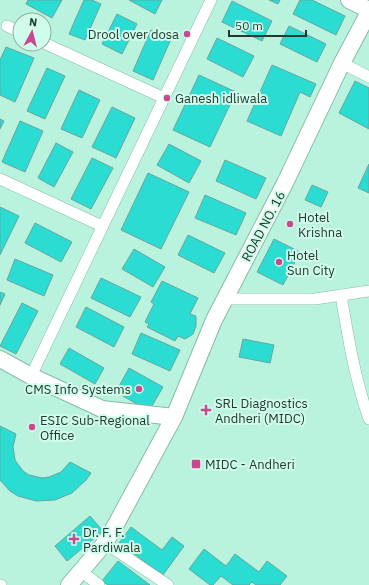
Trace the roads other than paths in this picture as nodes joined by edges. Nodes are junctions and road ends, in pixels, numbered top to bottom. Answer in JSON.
{"nodes":[{"id":1,"x":211,"y":0,"type":"edge"},
{"id":2,"x":349,"y":0,"type":"edge"},
{"id":3,"x":369,"y":11,"type":"edge"},
{"id":4,"x":7,"y":26,"type":"dead end"},
{"id":5,"x":12,"y":28,"type":"edge"},
{"id":6,"x":52,"y":47,"type":"edge"},
{"id":7,"x":342,"y":63,"type":"junction"},
{"id":8,"x":369,"y":77,"type":"edge"},
{"id":9,"x":164,"y":98,"type":"junction"},
{"id":10,"x":0,"y":179,"type":"edge"},
{"id":11,"x":102,"y":226,"type":"junction"},
{"id":12,"x":369,"y":291,"type":"edge"},
{"id":13,"x":341,"y":295,"type":"junction"},
{"id":14,"x":224,"y":299,"type":"junction"},
{"id":15,"x":0,"y":359,"type":"edge"},
{"id":16,"x":31,"y":376,"type":"junction"},
{"id":17,"x":174,"y":417,"type":"junction"},
{"id":18,"x":369,"y":419,"type":"edge"},
{"id":19,"x":104,"y":543,"type":"junction"},
{"id":20,"x":81,"y":571,"type":"junction"},
{"id":21,"x":69,"y":585,"type":"edge"},
{"id":22,"x":99,"y":585,"type":"edge"},
{"id":23,"x":168,"y":585,"type":"edge"}],
"edges":[{"from":1,"to":9,"type":"street"},
{"from":2,"to":3,"type":"street"},
{"from":3,"to":7,"type":"street","name":"ROAD NO. 16"},
{"from":4,"to":5,"type":"street"},
{"from":6,"to":9,"type":"street"},
{"from":7,"to":8,"type":"street"},
{"from":7,"to":14,"type":"street","name":"ROAD NO. 16"},
{"from":9,"to":11,"type":"street"},
{"from":10,"to":11,"type":"street"},
{"from":11,"to":16,"type":"street"},
{"from":12,"to":13,"type":"street"},
{"from":13,"to":14,"type":"street"},
{"from":13,"to":18,"type":"street"},
{"from":14,"to":17,"type":"street","name":"ROAD NO. 16"},
{"from":15,"to":16,"type":"street"},
{"from":16,"to":17,"type":"street"},
{"from":17,"to":19,"type":"street","name":"ROAD NO. 16"},
{"from":19,"to":20,"type":"street"},
{"from":19,"to":23,"type":"street"},
{"from":20,"to":21,"type":"street"},
{"from":20,"to":22,"type":"street"}]}
